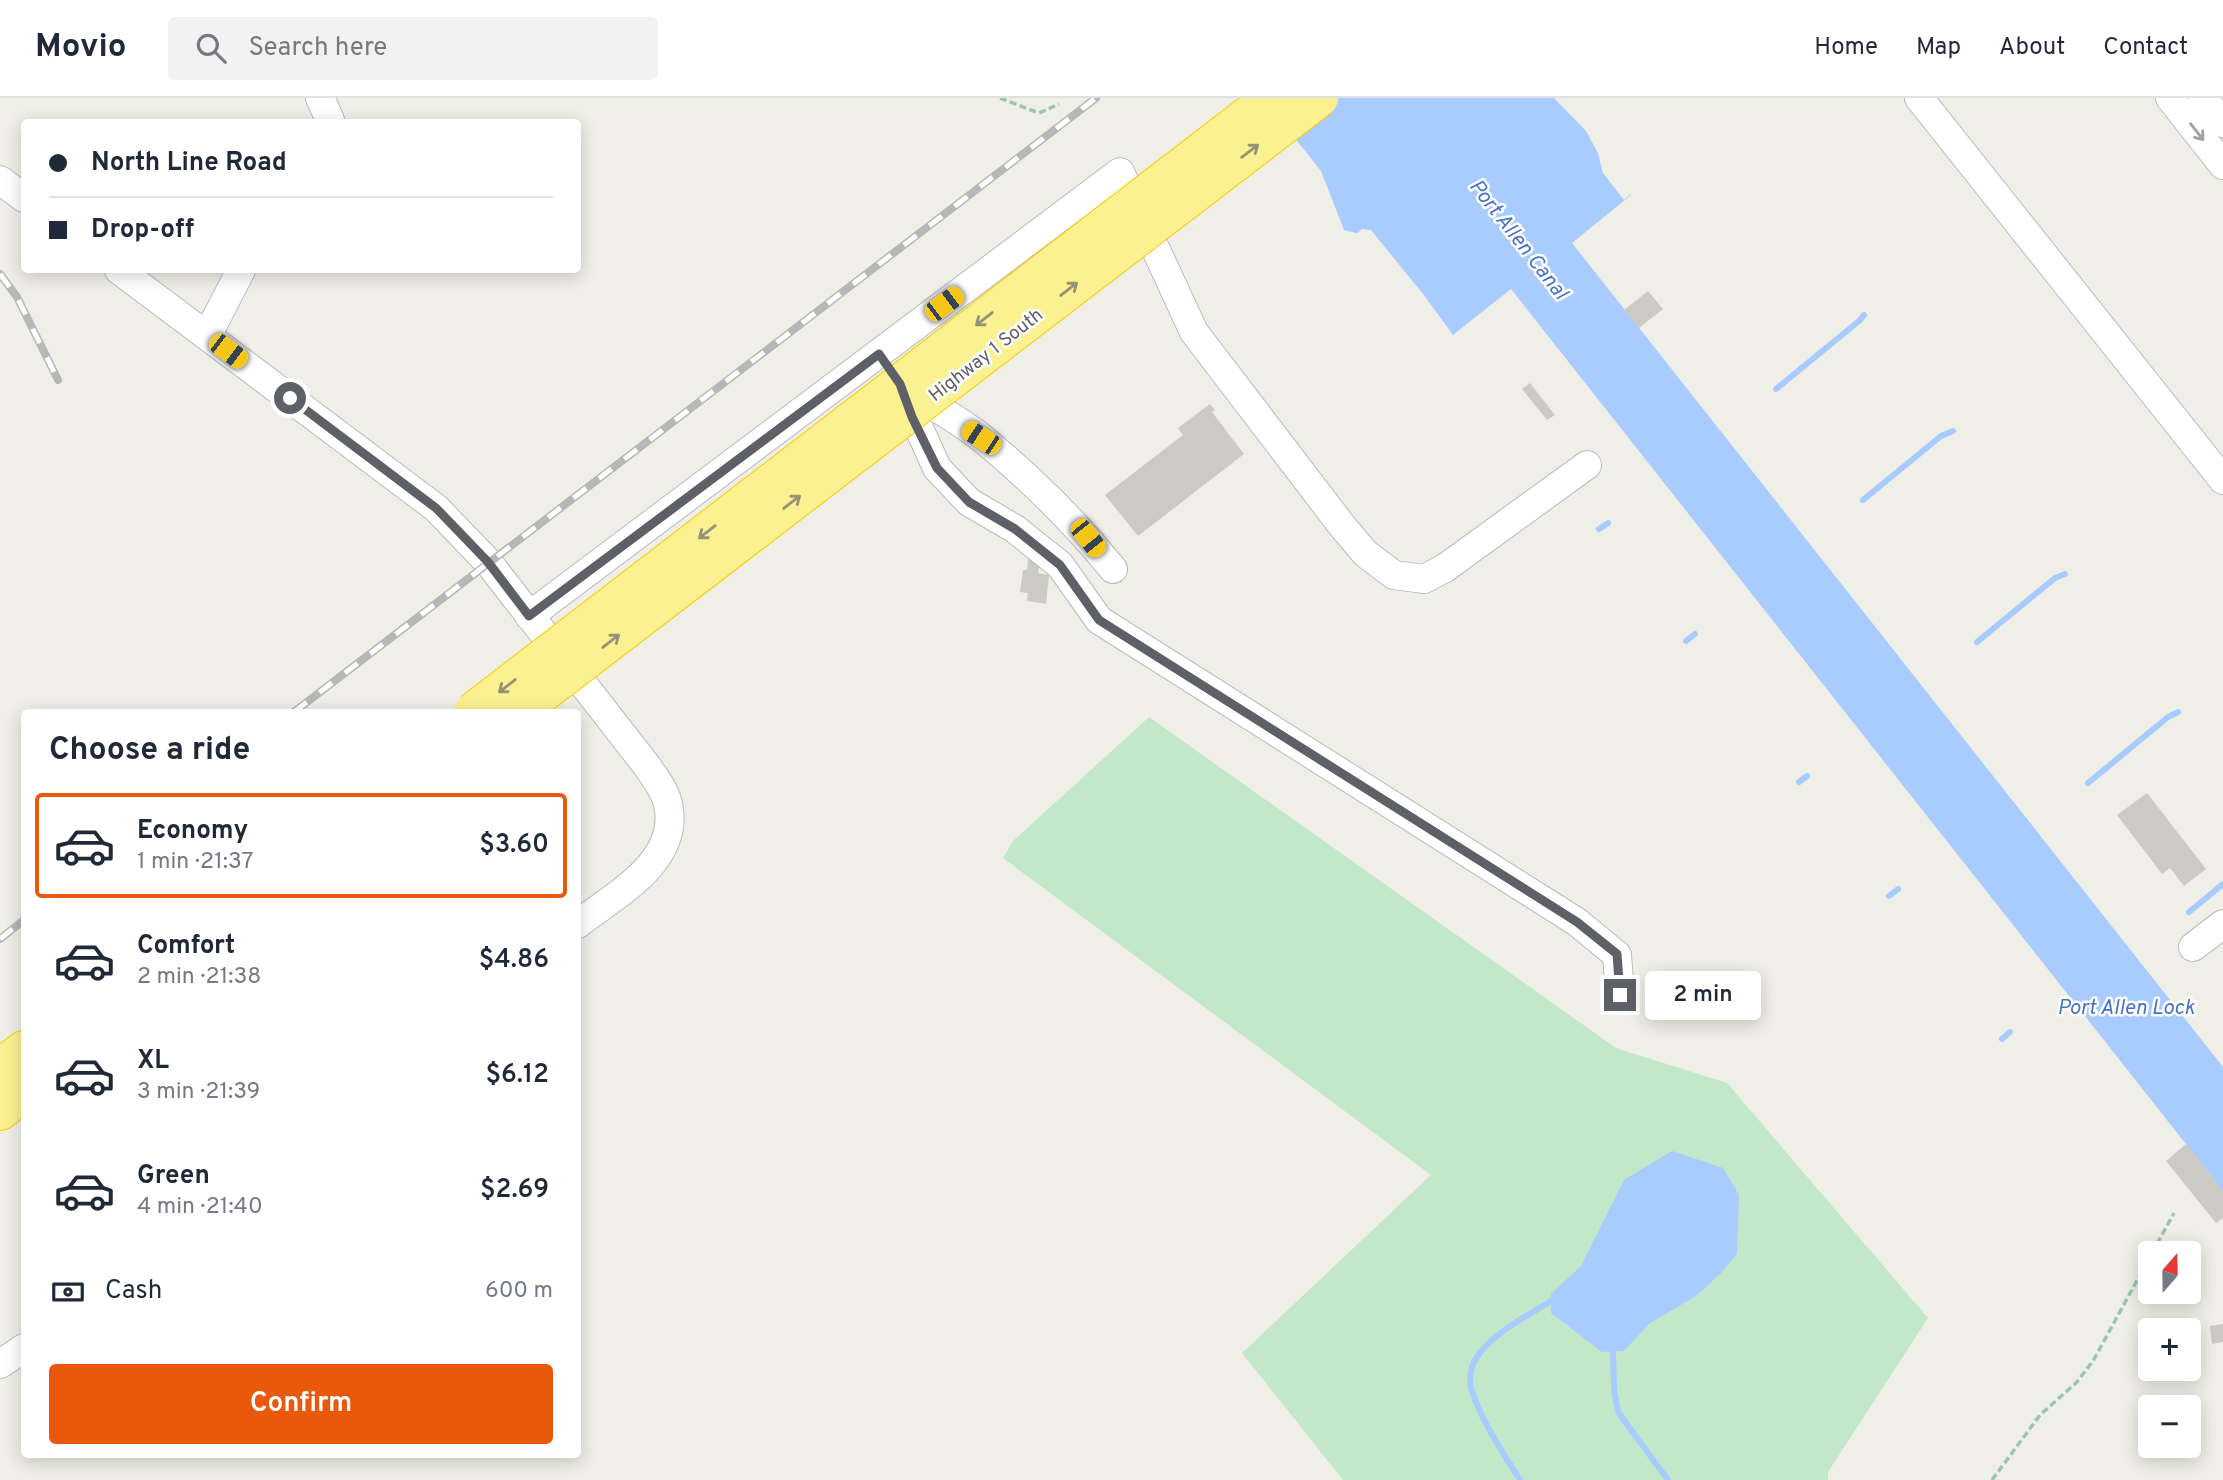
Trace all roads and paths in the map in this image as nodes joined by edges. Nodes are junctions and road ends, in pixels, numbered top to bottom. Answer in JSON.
{"nodes":[{"id":1,"x":320,"y":98,"type":"edge"},
{"id":2,"x":1000,"y":98,"type":"edge"},
{"id":3,"x":1271,"y":98,"type":"edge"},
{"id":4,"x":1319,"y":98,"type":"edge"},
{"id":5,"x":1919,"y":98,"type":"edge"},
{"id":6,"x":2170,"y":98,"type":"edge"},
{"id":7,"x":2203,"y":98,"type":"edge"},
{"id":8,"x":1059,"y":104,"type":"dead end"},
{"id":9,"x":330,"y":119,"type":"edge"},
{"id":10,"x":2223,"y":123,"type":"edge"},
{"id":11,"x":2223,"y":165,"type":"edge"},
{"id":12,"x":123,"y":273,"type":"edge"},
{"id":13,"x":239,"y":273,"type":"edge"},
{"id":14,"x":207,"y":336,"type":"junction"},
{"id":15,"x":879,"y":354,"type":"junction"},
{"id":16,"x":900,"y":384,"type":"junction"},
{"id":17,"x":1587,"y":465,"type":"dead end"},
{"id":18,"x":2223,"y":480,"type":"edge"},
{"id":19,"x":1113,"y":569,"type":"dead end"},
{"id":20,"x":529,"y":616,"type":"junction"},
{"id":21,"x":477,"y":709,"type":"edge"},
{"id":22,"x":522,"y":709,"type":"edge"},
{"id":23,"x":581,"y":922,"type":"edge"},
{"id":24,"x":2223,"y":924,"type":"edge"},
{"id":25,"x":2193,"y":947,"type":"dead end"},
{"id":26,"x":1620,"y":995,"type":"dead end"},
{"id":27,"x":21,"y":1052,"type":"edge"},
{"id":28,"x":0,"y":1068,"type":"edge"},
{"id":29,"x":21,"y":1095,"type":"edge"},
{"id":30,"x":0,"y":1111,"type":"edge"},
{"id":31,"x":2174,"y":1213,"type":"dead end"},
{"id":32,"x":2158,"y":1241,"type":"edge"},
{"id":33,"x":2138,"y":1278,"type":"edge"},
{"id":34,"x":21,"y":1350,"type":"edge"},
{"id":35,"x":0,"y":1364,"type":"edge"},
{"id":36,"x":1992,"y":1480,"type":"edge"}],
"edges":[{"from":1,"to":9,"type":"street"},
{"from":2,"to":8,"type":"path"},
{"from":3,"to":21,"type":"highway","one_way":true,"bridge":true},
{"from":22,"to":4,"type":"highway","name":"Highway 1 South","one_way":true,"bridge":true},
{"from":5,"to":18,"type":"street"},
{"from":6,"to":11,"type":"street","one_way":true},
{"from":7,"to":10,"type":"street"},
{"from":12,"to":14,"type":"street"},
{"from":13,"to":14,"type":"street"},
{"from":14,"to":20,"type":"street"},
{"from":15,"to":16,"type":"street"},
{"from":15,"to":17,"type":"street"},
{"from":15,"to":20,"type":"street"},
{"from":16,"to":19,"type":"street"},
{"from":16,"to":26,"type":"street"},
{"from":20,"to":23,"type":"street"},
{"from":24,"to":25,"type":"street"},
{"from":27,"to":28,"type":"highway"},
{"from":29,"to":30,"type":"highway"},
{"from":31,"to":32,"type":"path"},
{"from":33,"to":36,"type":"path"},
{"from":34,"to":35,"type":"street"}]}
